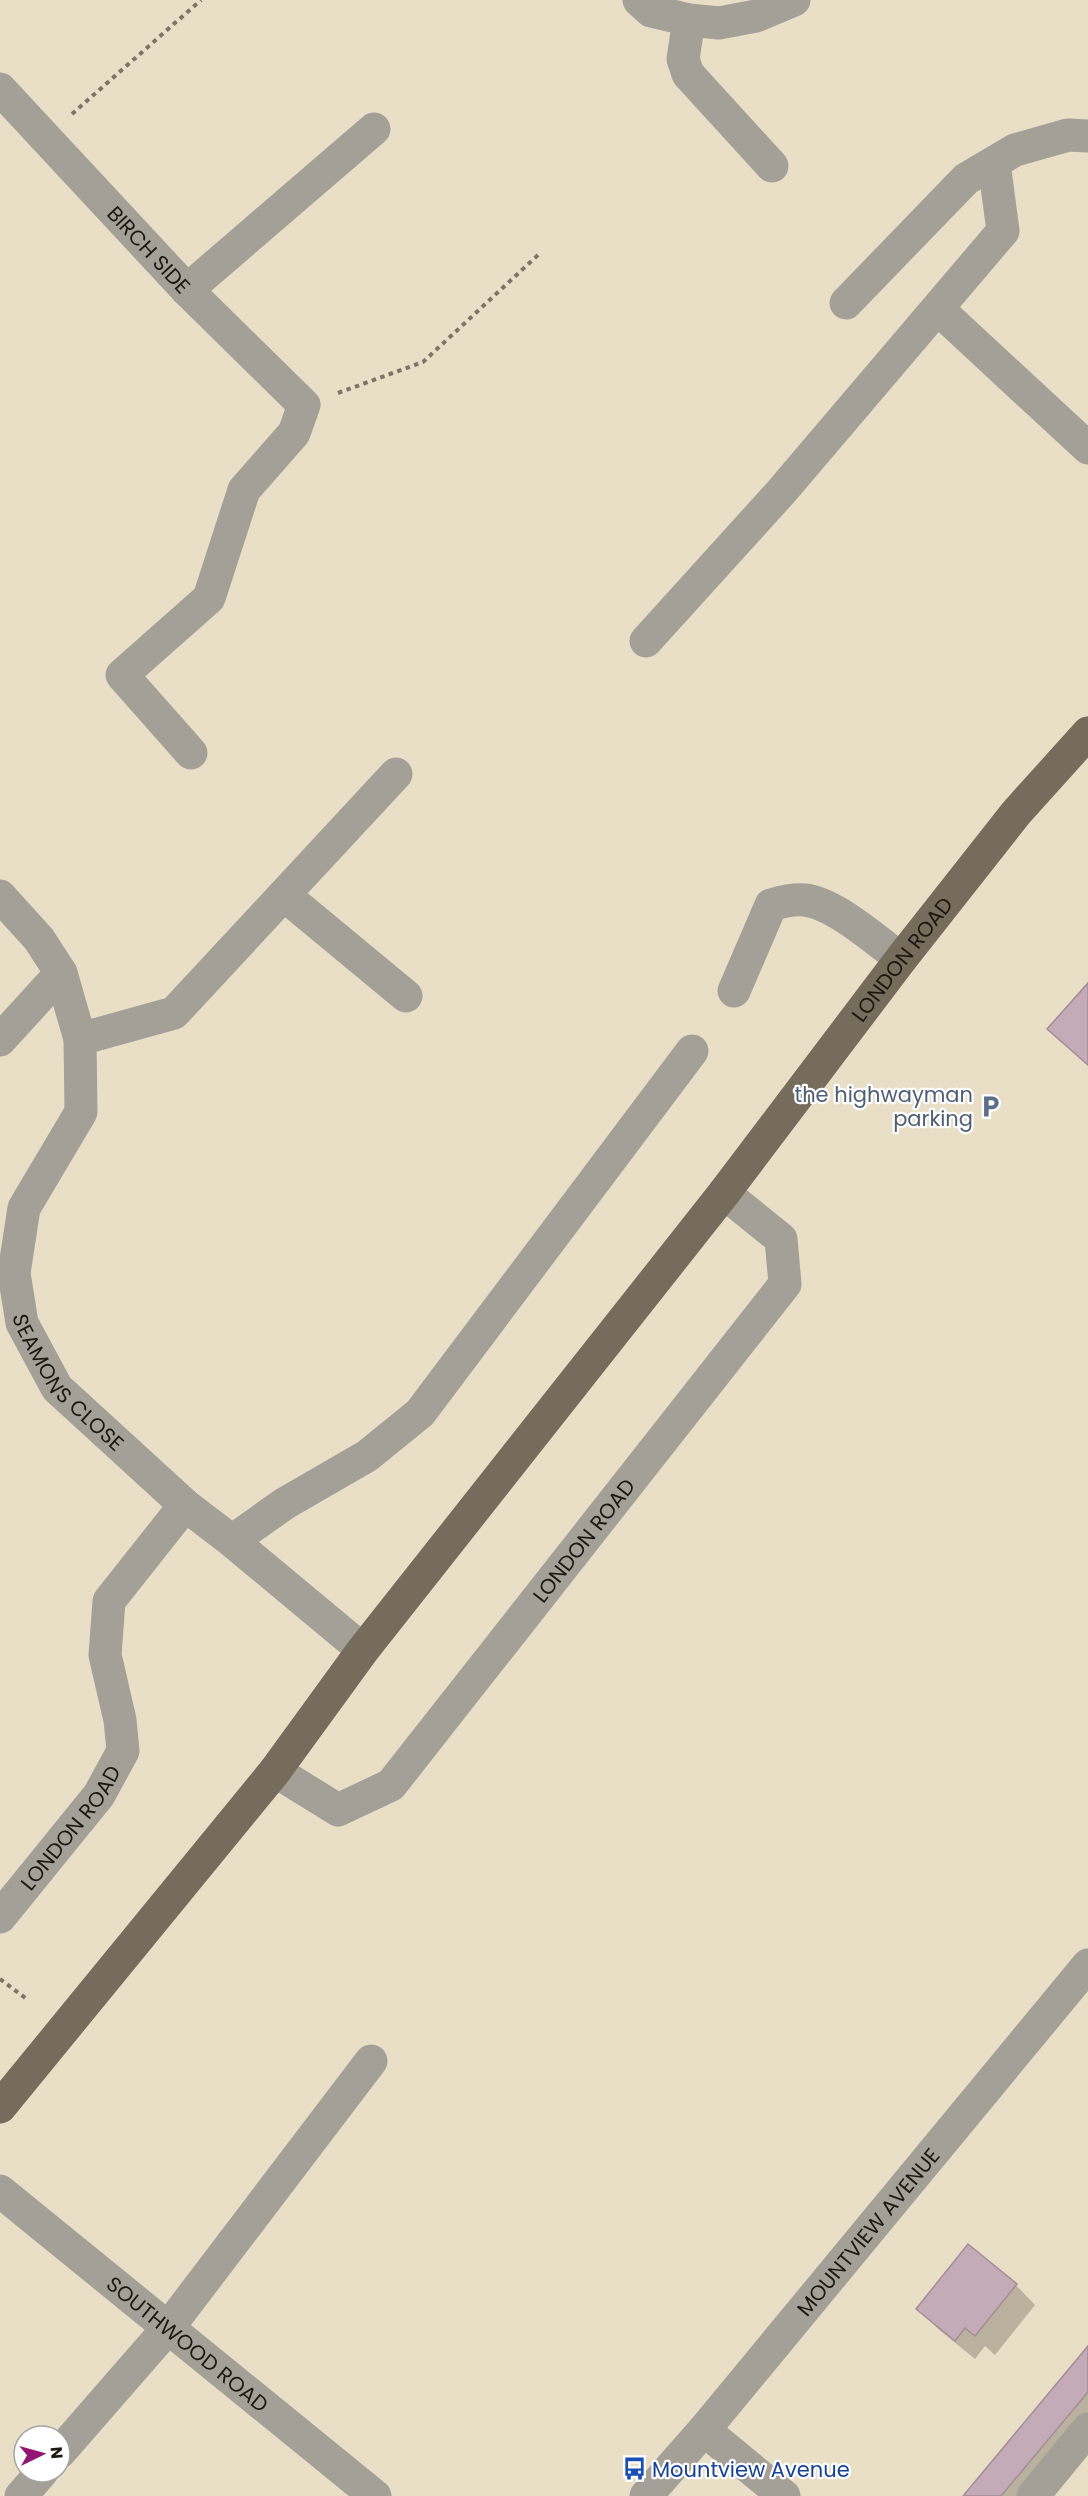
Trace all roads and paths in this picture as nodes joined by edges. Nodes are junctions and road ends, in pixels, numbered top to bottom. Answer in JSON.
{"nodes":[{"id":1,"x":201,"y":0,"type":"edge"},
{"id":2,"x":639,"y":0,"type":"edge"},
{"id":3,"x":794,"y":0,"type":"edge"},
{"id":4,"x":688,"y":20,"type":"junction"},
{"id":5,"x":0,"y":88,"type":"edge"},
{"id":6,"x":374,"y":129,"type":"dead end"},
{"id":7,"x":1088,"y":136,"type":"edge"},
{"id":8,"x":45,"y":138,"type":"junction"},
{"id":9,"x":994,"y":163,"type":"junction"},
{"id":10,"x":772,"y":166,"type":"dead end"},
{"id":11,"x":538,"y":255,"type":"dead end"},
{"id":12,"x":187,"y":290,"type":"junction"},
{"id":13,"x":846,"y":303,"type":"dead end"},
{"id":14,"x":938,"y":309,"type":"junction"},
{"id":15,"x":304,"y":405,"type":"junction"},
{"id":16,"x":1088,"y":448,"type":"edge"},
{"id":17,"x":646,"y":641,"type":"dead end"},
{"id":18,"x":1088,"y":733,"type":"edge"},
{"id":19,"x":191,"y":753,"type":"dead end"},
{"id":20,"x":396,"y":774,"type":"dead end"},
{"id":21,"x":284,"y":895,"type":"junction"},
{"id":22,"x":0,"y":896,"type":"edge"},
{"id":23,"x":901,"y":958,"type":"junction"},
{"id":24,"x":61,"y":973,"type":"junction"},
{"id":25,"x":735,"y":991,"type":"dead end"},
{"id":26,"x":406,"y":996,"type":"dead end"},
{"id":27,"x":0,"y":1040,"type":"edge"},
{"id":28,"x":80,"y":1040,"type":"junction"},
{"id":29,"x":692,"y":1052,"type":"dead end"},
{"id":30,"x":724,"y":1193,"type":"junction"},
{"id":31,"x":11,"y":1325,"type":"edge"},
{"id":32,"x":185,"y":1505,"type":"junction"},
{"id":33,"x":232,"y":1540,"type":"junction"},
{"id":34,"x":363,"y":1650,"type":"junction"},
{"id":35,"x":275,"y":1771,"type":"junction"},
{"id":36,"x":0,"y":1917,"type":"edge"},
{"id":37,"x":1088,"y":1965,"type":"edge"},
{"id":38,"x":0,"y":1979,"type":"edge"},
{"id":39,"x":28,"y":2000,"type":"dead end"},
{"id":40,"x":371,"y":2061,"type":"dead end"},
{"id":41,"x":0,"y":2107,"type":"edge"},
{"id":42,"x":0,"y":2191,"type":"edge"},
{"id":43,"x":168,"y":2328,"type":"junction"},
{"id":44,"x":1088,"y":2429,"type":"edge"},
{"id":45,"x":704,"y":2430,"type":"junction"},
{"id":46,"x":72,"y":2438,"type":"edge"},
{"id":47,"x":32,"y":2484,"type":"edge"},
{"id":48,"x":21,"y":2496,"type":"edge"},
{"id":49,"x":375,"y":2496,"type":"edge"},
{"id":50,"x":646,"y":2496,"type":"edge"},
{"id":51,"x":784,"y":2496,"type":"edge"},
{"id":52,"x":1033,"y":2496,"type":"edge"}],
"edges":[{"from":1,"to":8,"type":"path"},
{"from":2,"to":4,"type":"street"},
{"from":3,"to":4,"type":"street"},
{"from":4,"to":10,"type":"street"},
{"from":5,"to":8,"type":"street","name":"BIRCH SIDE"},
{"from":6,"to":12,"type":"street"},
{"from":7,"to":9,"type":"street"},
{"from":8,"to":12,"type":"street","name":"BIRCH SIDE"},
{"from":9,"to":13,"type":"street"},
{"from":9,"to":14,"type":"street"},
{"from":11,"to":15,"type":"path"},
{"from":12,"to":15,"type":"street","name":"BIRCH SIDE"},
{"from":14,"to":16,"type":"street"},
{"from":14,"to":17,"type":"street"},
{"from":15,"to":19,"type":"street"},
{"from":18,"to":23,"type":"main road","name":"LONDON ROAD"},
{"from":20,"to":21,"type":"street"},
{"from":21,"to":26,"type":"street"},
{"from":21,"to":28,"type":"street"},
{"from":22,"to":24,"type":"street","name":"SEAMONS CLOSE"},
{"from":23,"to":25,"type":"street"},
{"from":23,"to":30,"type":"main road","name":"LONDON ROAD"},
{"from":24,"to":27,"type":"street"},
{"from":24,"to":28,"type":"street","name":"SEAMONS CLOSE"},
{"from":28,"to":31,"type":"street","name":"SEAMONS CLOSE"},
{"from":29,"to":33,"type":"street"},
{"from":30,"to":34,"type":"main road","name":"LONDON ROAD"},
{"from":30,"to":35,"type":"street","name":"LONDON ROAD"},
{"from":31,"to":32,"type":"street","name":"SEAMONS CLOSE"},
{"from":32,"to":33,"type":"street","name":"SEAMONS CLOSE"},
{"from":32,"to":36,"type":"street","name":"LONDON ROAD"},
{"from":33,"to":34,"type":"street","name":"SEAMONS CLOSE"},
{"from":34,"to":35,"type":"main road","name":"LONDON ROAD"},
{"from":35,"to":41,"type":"main road","name":"LONDON ROAD"},
{"from":37,"to":45,"type":"street","name":"MOUNTVIEW AVENUE"},
{"from":38,"to":39,"type":"path"},
{"from":40,"to":43,"type":"street"},
{"from":42,"to":43,"type":"street","name":"SOUTHWOOD ROAD"},
{"from":43,"to":46,"type":"street"},
{"from":43,"to":49,"type":"street","name":"SOUTHWOOD ROAD"},
{"from":44,"to":52,"type":"street"},
{"from":45,"to":50,"type":"street","name":"MOUNTVIEW AVENUE"},
{"from":45,"to":51,"type":"street"},
{"from":47,"to":48,"type":"street"}]}
